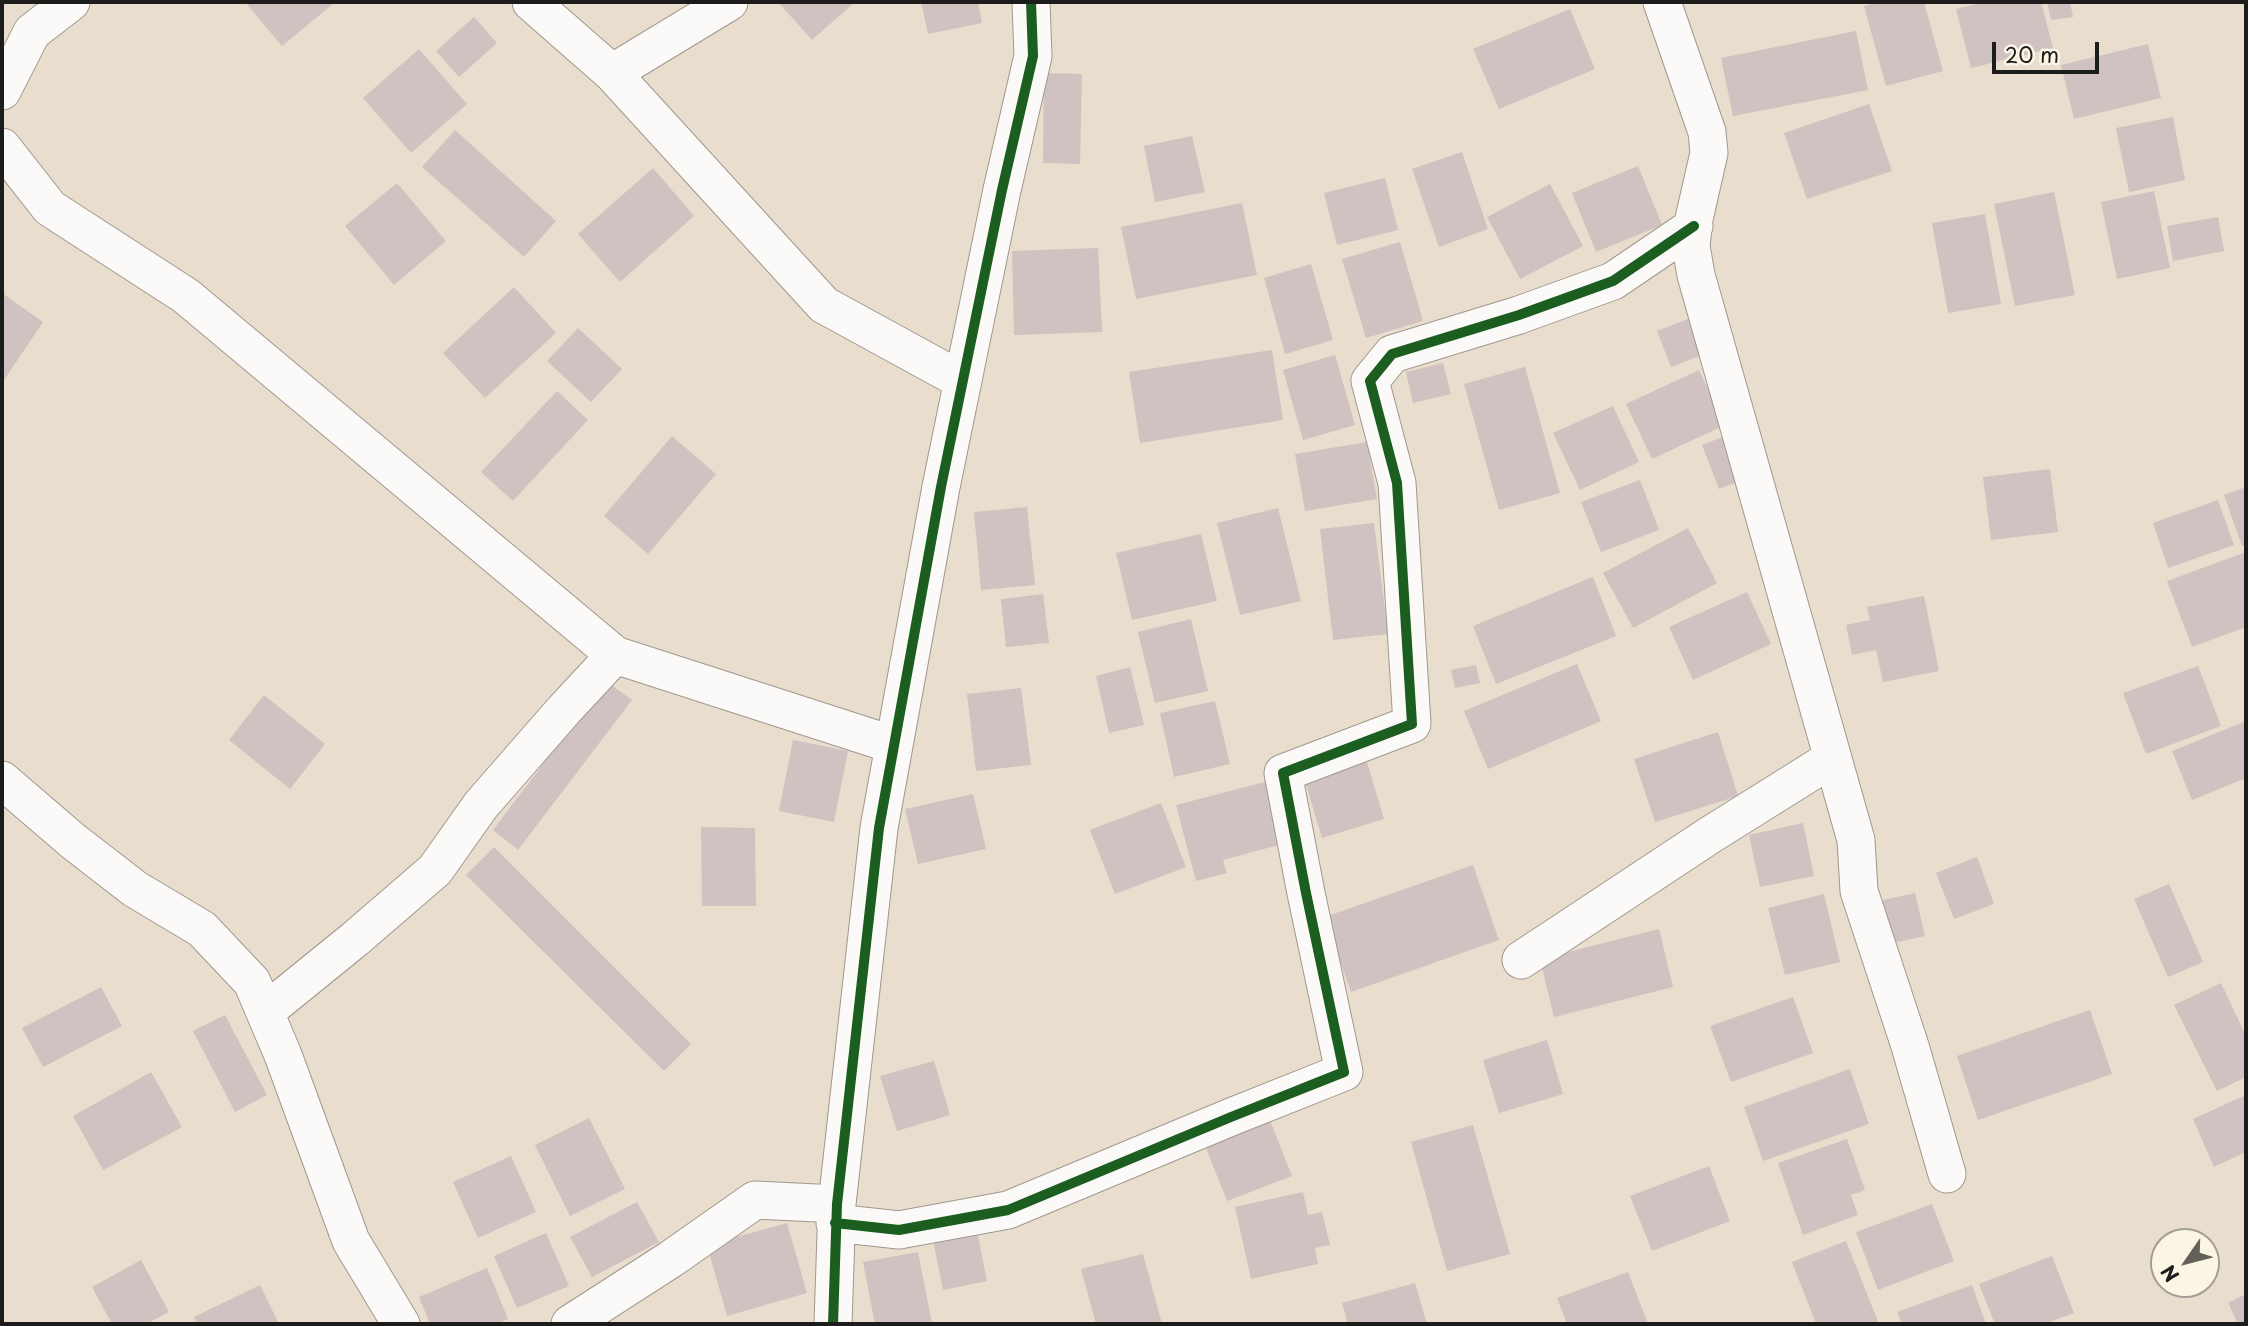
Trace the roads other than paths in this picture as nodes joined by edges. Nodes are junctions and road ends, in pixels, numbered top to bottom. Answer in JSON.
{"nodes":[{"id":1,"x":71,"y":2,"type":"edge"},
{"id":2,"x":531,"y":2,"type":"edge"},
{"id":3,"x":729,"y":2,"type":"edge"},
{"id":4,"x":1031,"y":2,"type":"edge"},
{"id":5,"x":1662,"y":2,"type":"edge"},
{"id":6,"x":612,"y":73,"type":"junction"},
{"id":7,"x":2,"y":91,"type":"edge"},
{"id":8,"x":2,"y":147,"type":"edge"},
{"id":9,"x":1694,"y":226,"type":"junction"},
{"id":10,"x":963,"y":381,"type":"junction"},
{"id":11,"x":615,"y":655,"type":"junction"},
{"id":12,"x":894,"y":745,"type":"junction"},
{"id":13,"x":1833,"y":758,"type":"junction"},
{"id":14,"x":2,"y":780,"type":"edge"},
{"id":15,"x":1521,"y":960,"type":"dead end"},
{"id":16,"x":265,"y":1012,"type":"junction"},
{"id":17,"x":1947,"y":1174,"type":"dead end"},
{"id":18,"x":836,"y":1214,"type":"junction"},
{"id":19,"x":401,"y":1324,"type":"edge"},
{"id":20,"x":570,"y":1324,"type":"edge"},
{"id":21,"x":833,"y":1324,"type":"edge"}],
"edges":[{"from":1,"to":7,"type":"street"},
{"from":2,"to":6,"type":"street"},
{"from":3,"to":6,"type":"street"},
{"from":4,"to":10,"type":"street"},
{"from":5,"to":9,"type":"street"},
{"from":6,"to":10,"type":"street"},
{"from":8,"to":11,"type":"street"},
{"from":9,"to":13,"type":"street"},
{"from":9,"to":18,"type":"street"},
{"from":10,"to":12,"type":"street"},
{"from":11,"to":12,"type":"street"},
{"from":11,"to":16,"type":"street"},
{"from":12,"to":18,"type":"street"},
{"from":13,"to":15,"type":"street"},
{"from":13,"to":17,"type":"street"},
{"from":14,"to":16,"type":"street"},
{"from":16,"to":19,"type":"street"},
{"from":18,"to":20,"type":"street"},
{"from":18,"to":21,"type":"street"}]}
